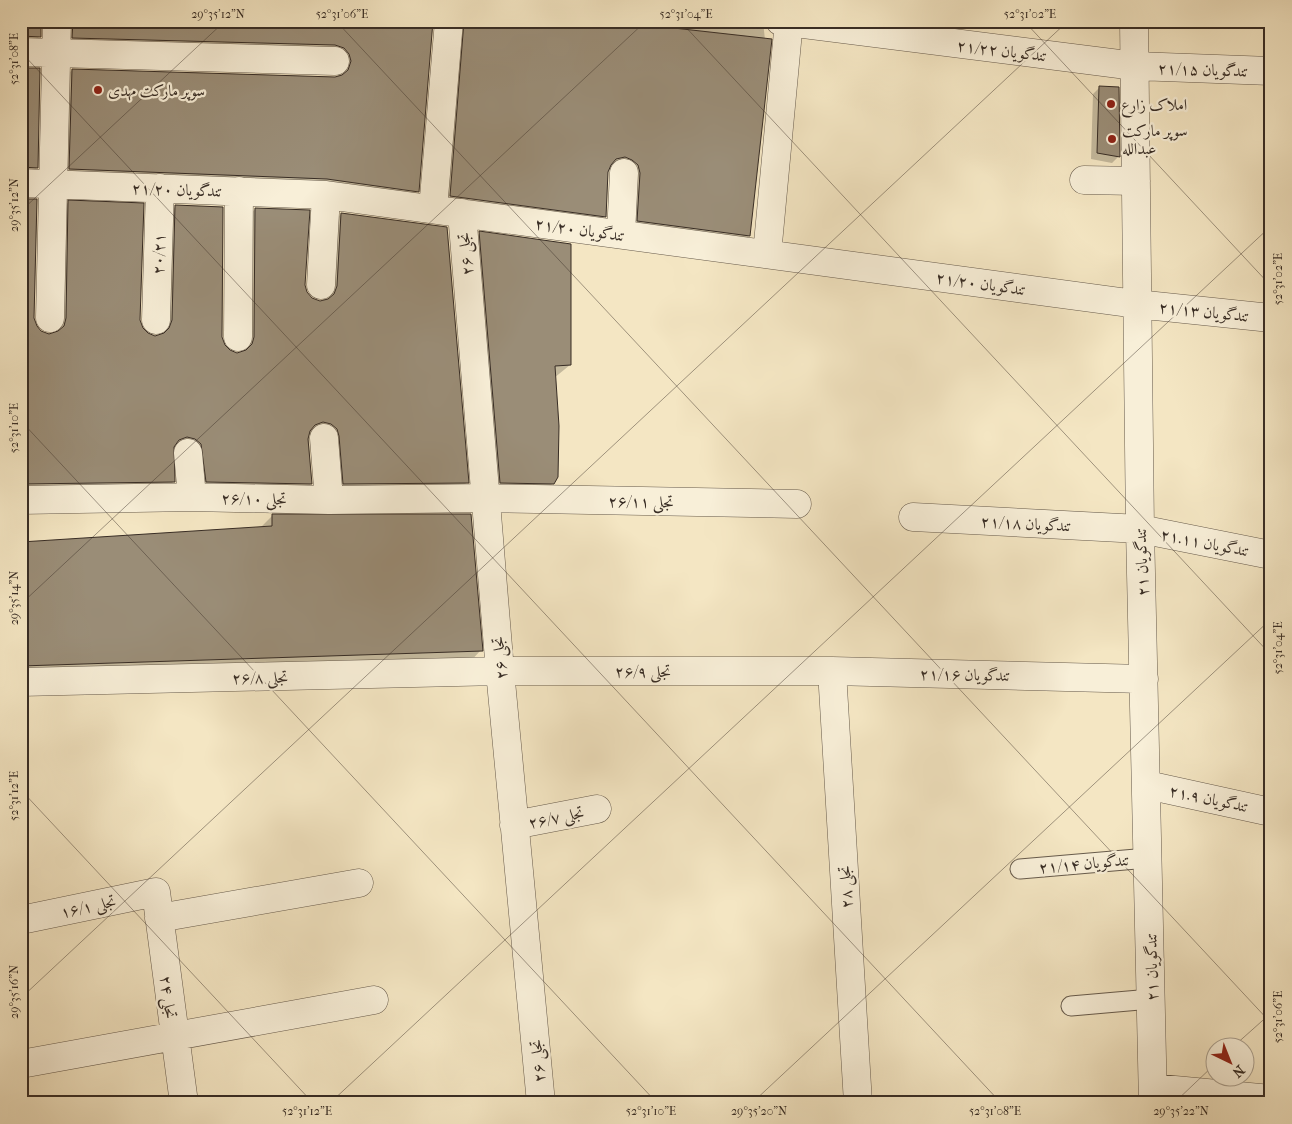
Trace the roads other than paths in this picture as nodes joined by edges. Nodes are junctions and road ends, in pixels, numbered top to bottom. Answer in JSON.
{"nodes":[{"id":1,"x":58,"y":21,"type":"edge"},
{"id":2,"x":449,"y":21,"type":"edge"},
{"id":3,"x":1134,"y":21,"type":"edge"},
{"id":4,"x":786,"y":22,"type":"edge"},
{"id":5,"x":954,"y":32,"type":"edge"},
{"id":6,"x":21,"y":52,"type":"edge"},
{"id":7,"x":58,"y":53,"type":"junction"},
{"id":8,"x":335,"y":61,"type":"dead end"},
{"id":9,"x":1135,"y":66,"type":"junction"},
{"id":10,"x":1271,"y":71,"type":"edge"},
{"id":11,"x":624,"y":173,"type":"dead end"},
{"id":12,"x":1084,"y":180,"type":"dead end"},
{"id":13,"x":1136,"y":181,"type":"junction"},
{"id":14,"x":21,"y":183,"type":"edge"},
{"id":15,"x":54,"y":184,"type":"junction"},
{"id":16,"x":160,"y":188,"type":"junction"},
{"id":17,"x":238,"y":191,"type":"junction"},
{"id":18,"x":326,"y":195,"type":"junction"},
{"id":19,"x":434,"y":209,"type":"junction"},
{"id":20,"x":462,"y":213,"type":"junction"},
{"id":21,"x":621,"y":234,"type":"junction"},
{"id":22,"x":767,"y":254,"type":"junction"},
{"id":23,"x":321,"y":285,"type":"dead end"},
{"id":24,"x":1136,"y":304,"type":"junction"},
{"id":25,"x":50,"y":318,"type":"dead end"},
{"id":26,"x":1271,"y":318,"type":"edge"},
{"id":27,"x":156,"y":320,"type":"dead end"},
{"id":28,"x":238,"y":337,"type":"dead end"},
{"id":29,"x":324,"y":438,"type":"dead end"},
{"id":30,"x":188,"y":452,"type":"dead end"},
{"id":31,"x":192,"y":497,"type":"junction"},
{"id":32,"x":486,"y":498,"type":"junction"},
{"id":33,"x":21,"y":500,"type":"edge"},
{"id":34,"x":329,"y":500,"type":"junction"},
{"id":35,"x":797,"y":504,"type":"dead end"},
{"id":36,"x":913,"y":517,"type":"dead end"},
{"id":37,"x":1140,"y":529,"type":"junction"},
{"id":38,"x":1271,"y":555,"type":"edge"},
{"id":39,"x":787,"y":671,"type":"joint"},
{"id":40,"x":832,"y":671,"type":"junction"},
{"id":41,"x":500,"y":672,"type":"junction"},
{"id":42,"x":1144,"y":679,"type":"junction"},
{"id":43,"x":21,"y":682,"type":"edge"},
{"id":44,"x":1147,"y":785,"type":"junction"},
{"id":45,"x":597,"y":809,"type":"dead end"},
{"id":46,"x":1271,"y":812,"type":"edge"},
{"id":47,"x":514,"y":825,"type":"junction"},
{"id":48,"x":1148,"y":858,"type":"junction"},
{"id":49,"x":1020,"y":869,"type":"dead end"},
{"id":50,"x":359,"y":883,"type":"dead end"},
{"id":51,"x":157,"y":904,"type":"junction"},
{"id":52,"x":21,"y":920,"type":"edge"},
{"id":53,"x":1151,"y":999,"type":"junction"},
{"id":54,"x":374,"y":1000,"type":"dead end"},
{"id":55,"x":1071,"y":1006,"type":"dead end"},
{"id":56,"x":174,"y":1036,"type":"junction"},
{"id":57,"x":21,"y":1064,"type":"edge"},
{"id":58,"x":1153,"y":1095,"type":"edge"},
{"id":59,"x":1271,"y":1099,"type":"edge"},
{"id":60,"x":184,"y":1103,"type":"edge"},
{"id":61,"x":541,"y":1103,"type":"edge"},
{"id":62,"x":858,"y":1103,"type":"edge"}],
"edges":[{"from":1,"to":7,"type":"street"},
{"from":2,"to":19,"type":"street"},
{"from":3,"to":9,"type":"street","name":"۲۱ تندگویان"},
{"from":4,"to":5,"type":"street","name":"۲۱/۲۲ تندگویان"},
{"from":4,"to":22,"type":"street"},
{"from":5,"to":9,"type":"street","name":"۲۱/۲۲ تندگویان"},
{"from":6,"to":7,"type":"street"},
{"from":7,"to":8,"type":"street"},
{"from":7,"to":15,"type":"street"},
{"from":9,"to":10,"type":"street","name":"۲۱/۱۵ تندگویان"},
{"from":9,"to":13,"type":"street","name":"۲۱ تندگویان"},
{"from":11,"to":21,"type":"street"},
{"from":12,"to":13,"type":"street"},
{"from":13,"to":24,"type":"street","name":"۲۱ تندگویان"},
{"from":14,"to":15,"type":"street","name":"۲۱/۲۰ تندگویان"},
{"from":15,"to":16,"type":"street","name":"۲۱/۲۰ تندگویان"},
{"from":15,"to":25,"type":"street"},
{"from":16,"to":17,"type":"street","name":"۲۱/۲۰ تندگویان"},
{"from":16,"to":27,"type":"street","name":"۲۰/۲۱"},
{"from":17,"to":18,"type":"street","name":"۲۱/۲۰ تندگویان"},
{"from":17,"to":28,"type":"street"},
{"from":18,"to":19,"type":"street","name":"۲۱/۲۰ تندگویان"},
{"from":18,"to":23,"type":"street"},
{"from":19,"to":20,"type":"street","name":"۲۱/۲۰ تندگویان"},
{"from":20,"to":21,"type":"street","name":"۲۱/۲۰ تندگویان"},
{"from":20,"to":32,"type":"street","name":"۲۶ تجلی"},
{"from":21,"to":22,"type":"street","name":"۲۱/۲۰ تندگویان"},
{"from":22,"to":24,"type":"street","name":"۲۱/۲۰ تندگویان"},
{"from":24,"to":26,"type":"street","name":"۲۱/۱۳ تندگویان"},
{"from":24,"to":37,"type":"street","name":"۲۱ تندگویان"},
{"from":29,"to":34,"type":"street"},
{"from":30,"to":31,"type":"street"},
{"from":31,"to":33,"type":"street","name":"۲۶/۱۰ تجلی"},
{"from":31,"to":34,"type":"street","name":"۲۶/۱۰ تجلی"},
{"from":32,"to":34,"type":"street","name":"۲۶/۱۰ تجلی"},
{"from":32,"to":35,"type":"street","name":"۲۶/۱۱ تجلی"},
{"from":32,"to":41,"type":"street","name":"۲۶ تجلی"},
{"from":36,"to":37,"type":"street","name":"۲۱/۱۸ تندگویان"},
{"from":37,"to":38,"type":"street","name":"۲۱.۱۱ تندگویان"},
{"from":37,"to":42,"type":"street","name":"۲۱ تندگویان"},
{"from":39,"to":40,"type":"street","name":"۲۱/۱۶ تندگویان"},
{"from":39,"to":41,"type":"street","name":"۲۶/۹ تجلی"},
{"from":40,"to":42,"type":"street","name":"۲۱/۱۶ تندگویان"},
{"from":40,"to":62,"type":"street","name":"۲۸ تجلی"},
{"from":41,"to":43,"type":"street","name":"۲۶/۸ تجلی"},
{"from":41,"to":47,"type":"street","name":"۲۶ تجلی"},
{"from":42,"to":44,"type":"street","name":"۲۱ تندگویان"},
{"from":44,"to":46,"type":"street","name":"۲۱.۹ تندگویان"},
{"from":44,"to":48,"type":"street","name":"۲۱ تندگویان"},
{"from":45,"to":47,"type":"street","name":"۲۶/۷ تجلی"},
{"from":47,"to":61,"type":"street","name":"۲۶ تجلی"},
{"from":48,"to":49,"type":"lane","name":"۲۱/۱۴ تندگویان"},
{"from":48,"to":53,"type":"street","name":"۲۱ تندگویان"},
{"from":50,"to":51,"type":"street","name":"۱۶/۱ تجلی"},
{"from":51,"to":52,"type":"street","name":"۱۶/۱ تجلی"},
{"from":51,"to":56,"type":"street","name":"۲۴ تجلی"},
{"from":53,"to":55,"type":"lane"},
{"from":53,"to":58,"type":"street","name":"۲۱ تندگویان"},
{"from":54,"to":56,"type":"street"},
{"from":56,"to":57,"type":"street"},
{"from":56,"to":60,"type":"street","name":"۲۴ تجلی"},
{"from":58,"to":59,"type":"street"}]}
